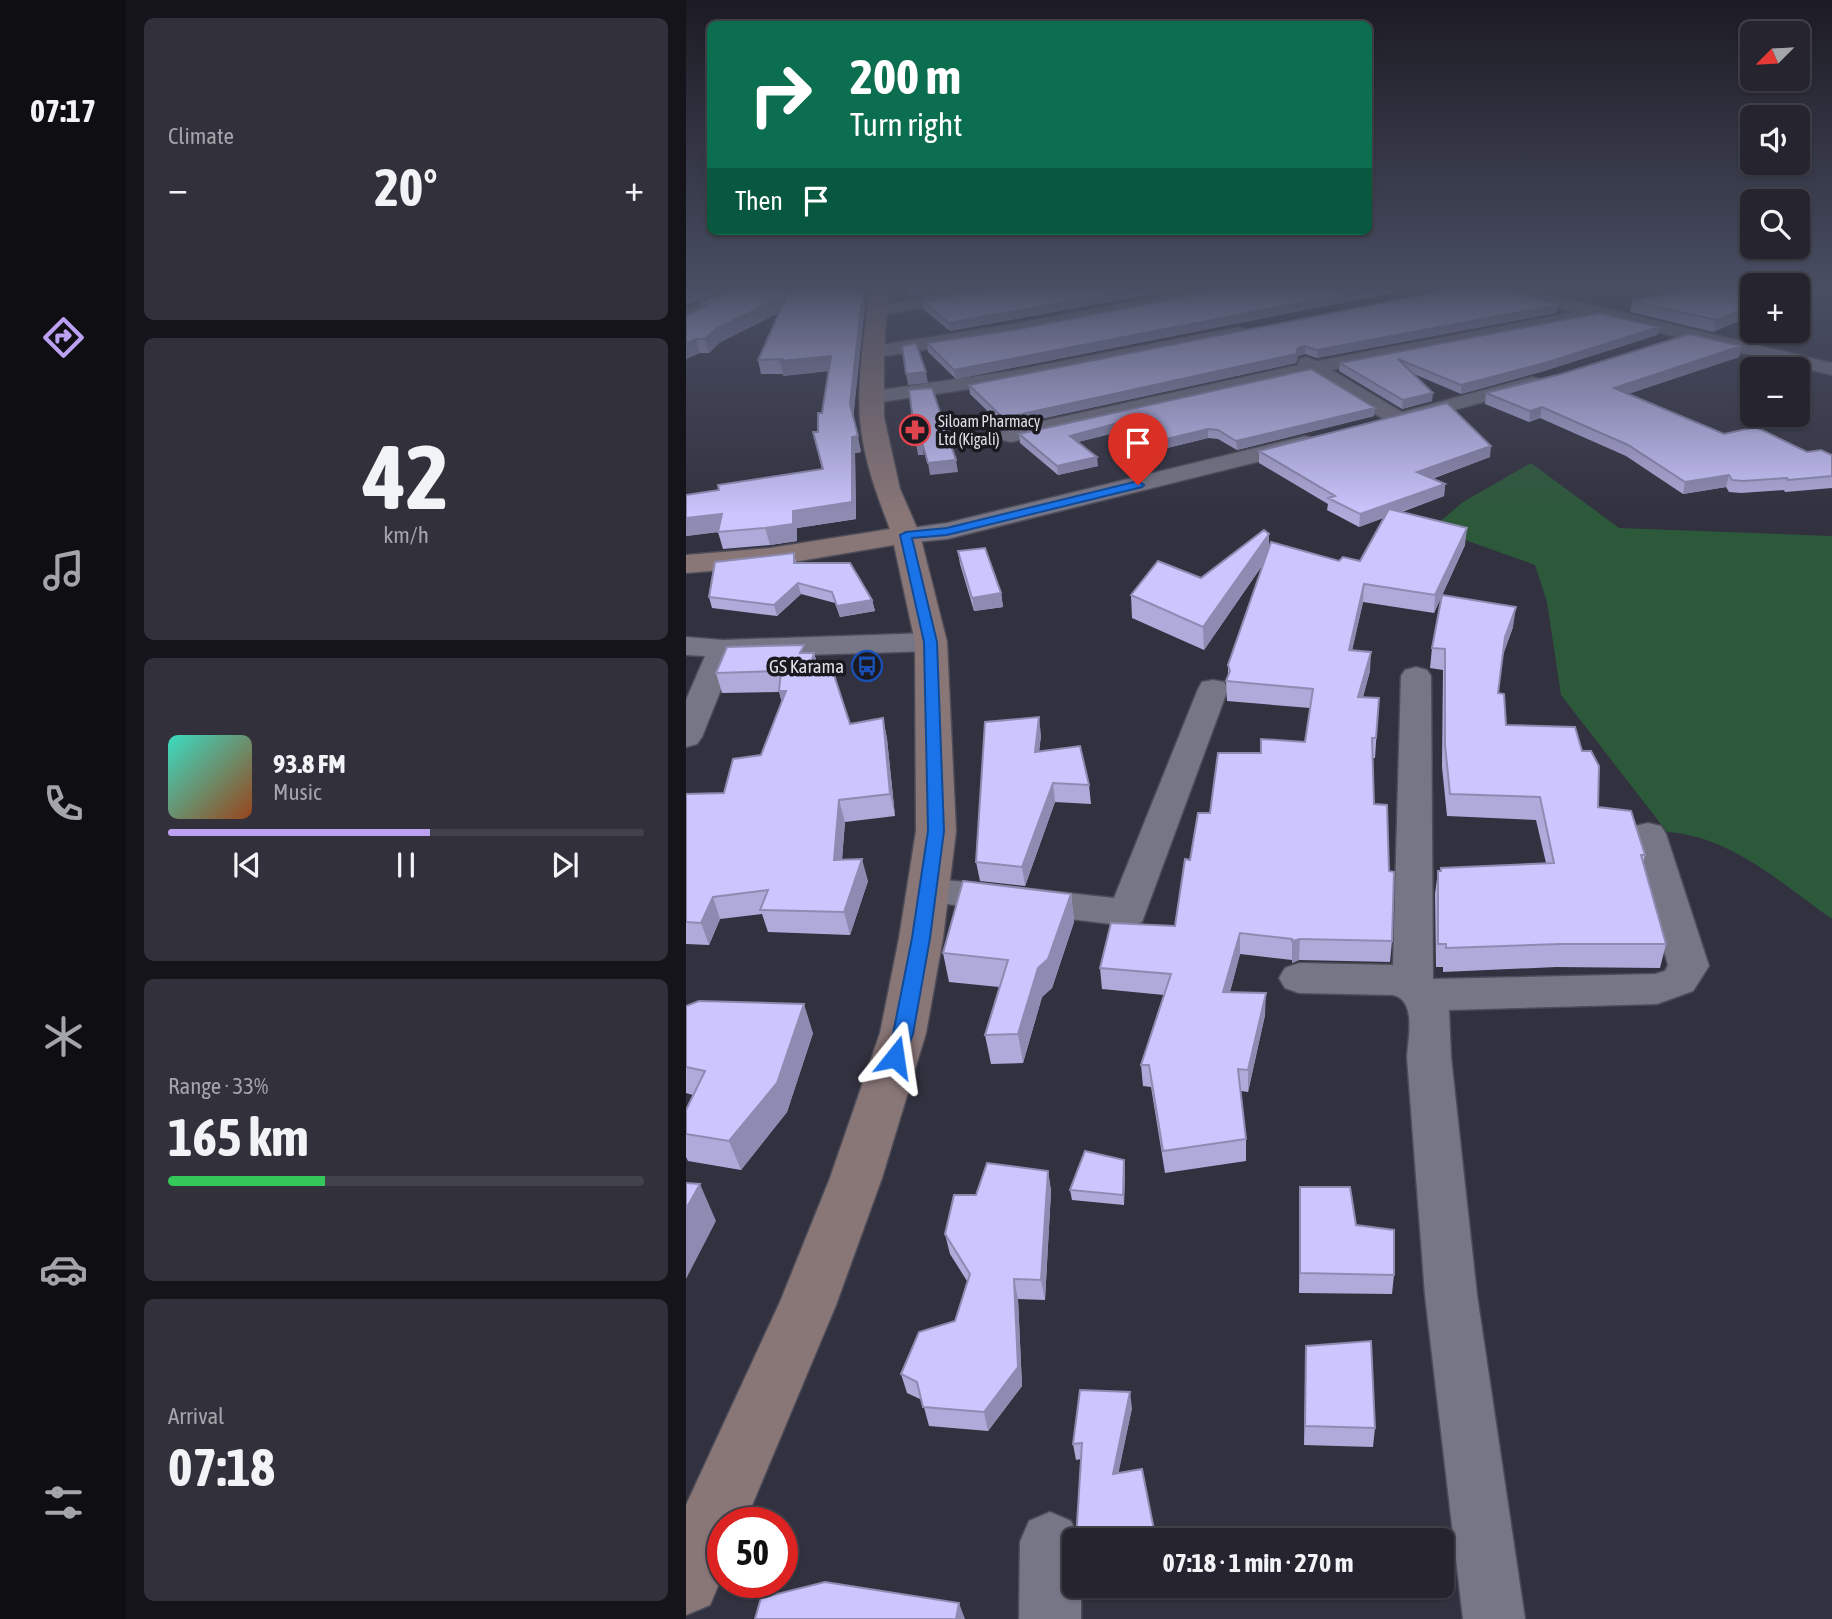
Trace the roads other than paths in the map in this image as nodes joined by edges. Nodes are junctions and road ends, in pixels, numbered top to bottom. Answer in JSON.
{"nodes":[{"id":1,"x":873,"y":364,"type":"edge"},
{"id":2,"x":1075,"y":364,"type":"edge"},
{"id":3,"x":1306,"y":364,"type":"edge"},
{"id":4,"x":1336,"y":364,"type":"edge"},
{"id":5,"x":1809,"y":364,"type":"edge"},
{"id":6,"x":1313,"y":368,"type":"junction"},
{"id":7,"x":1832,"y":369,"type":"edge"},
{"id":8,"x":1552,"y":378,"type":"edge"},
{"id":9,"x":874,"y":397,"type":"junction"},
{"id":10,"x":1399,"y":419,"type":"junction"},
{"id":11,"x":1372,"y":426,"type":"edge"},
{"id":12,"x":1011,"y":435,"type":"dead end"},
{"id":13,"x":1319,"y":439,"type":"edge"},
{"id":14,"x":906,"y":535,"type":"junction"},
{"id":15,"x":686,"y":565,"type":"edge"},
{"id":16,"x":931,"y":642,"type":"junction"},
{"id":17,"x":686,"y":646,"type":"edge"},
{"id":18,"x":723,"y":649,"type":"junction"},
{"id":19,"x":1416,"y":676,"type":"dead end"},
{"id":20,"x":1213,"y":688,"type":"dead end"},
{"id":21,"x":686,"y":737,"type":"edge"},
{"id":22,"x":1648,"y":834,"type":"dead end"},
{"id":23,"x":927,"y":891,"type":"junction"},
{"id":24,"x":1298,"y":978,"type":"dead end"},
{"id":25,"x":1419,"y":990,"type":"junction"},
{"id":26,"x":1050,"y":1542,"type":"dead end"},
{"id":27,"x":686,"y":1581,"type":"edge"},
{"id":28,"x":1050,"y":1619,"type":"edge"},
{"id":29,"x":1493,"y":1619,"type":"edge"}],
"edges":[{"from":1,"to":9,"type":"main road"},
{"from":2,"to":9,"type":"street"},
{"from":3,"to":6,"type":"street"},
{"from":4,"to":6,"type":"street"},
{"from":5,"to":7,"type":"street"},
{"from":6,"to":10,"type":"street"},
{"from":6,"to":12,"type":"street"},
{"from":8,"to":10,"type":"street"},
{"from":9,"to":14,"type":"main road"},
{"from":10,"to":11,"type":"street"},
{"from":13,"to":14,"type":"street"},
{"from":14,"to":15,"type":"main road"},
{"from":14,"to":16,"type":"main road"},
{"from":16,"to":18,"type":"street"},
{"from":16,"to":23,"type":"main road"},
{"from":17,"to":18,"type":"street"},
{"from":18,"to":21,"type":"street"},
{"from":19,"to":25,"type":"street"},
{"from":20,"to":23,"type":"street"},
{"from":22,"to":25,"type":"street"},
{"from":23,"to":27,"type":"main road"},
{"from":24,"to":25,"type":"street"},
{"from":25,"to":29,"type":"street"},
{"from":26,"to":28,"type":"street"}]}
